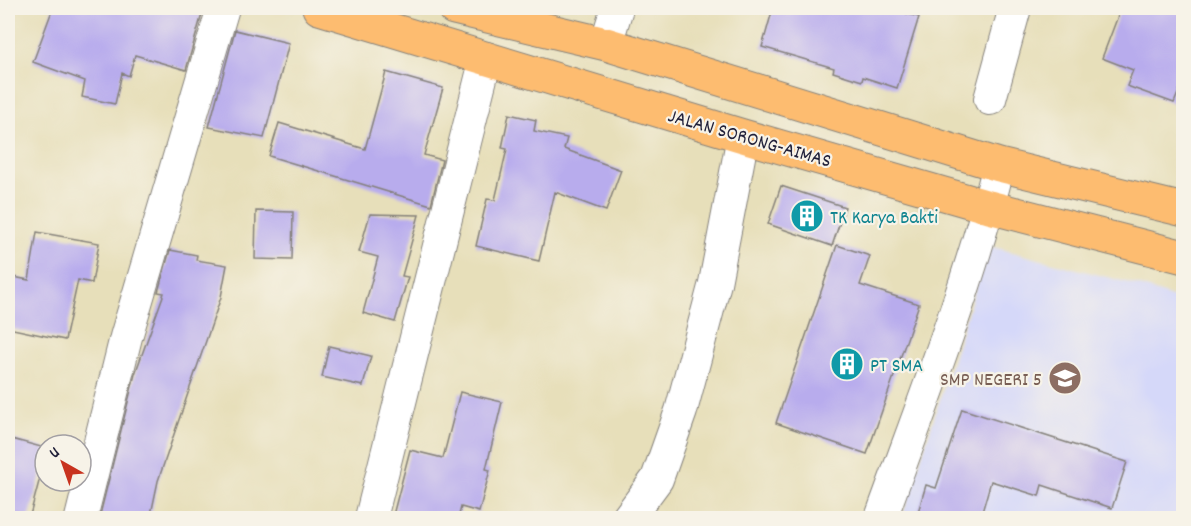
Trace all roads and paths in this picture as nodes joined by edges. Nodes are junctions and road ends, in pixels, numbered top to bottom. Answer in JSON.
{"nodes":[{"id":1,"x":223,"y":8,"type":"edge"},
{"id":2,"x":319,"y":8,"type":"edge"},
{"id":3,"x":454,"y":8,"type":"edge"},
{"id":4,"x":617,"y":8,"type":"edge"},
{"id":5,"x":1015,"y":8,"type":"edge"},
{"id":6,"x":606,"y":44,"type":"junction"},
{"id":7,"x":486,"y":58,"type":"junction"},
{"id":8,"x":990,"y":99,"type":"dead end"},
{"id":9,"x":743,"y":136,"type":"junction"},
{"id":10,"x":999,"y":165,"type":"junction"},
{"id":11,"x":989,"y":207,"type":"junction"},
{"id":12,"x":1184,"y":210,"type":"edge"},
{"id":13,"x":1184,"y":257,"type":"edge"},
{"id":14,"x":81,"y":519,"type":"edge"},
{"id":15,"x":371,"y":519,"type":"edge"},
{"id":16,"x":628,"y":519,"type":"edge"},
{"id":17,"x":881,"y":519,"type":"edge"}],
"edges":[{"from":1,"to":14,"type":"street"},
{"from":2,"to":7,"type":"highway","name":"JALAN SORONG-AIMAS"},
{"from":3,"to":6,"type":"highway"},
{"from":4,"to":6,"type":"street"},
{"from":5,"to":8,"type":"street"},
{"from":6,"to":10,"type":"highway"},
{"from":7,"to":9,"type":"highway","name":"JALAN SORONG-AIMAS"},
{"from":7,"to":15,"type":"street"},
{"from":9,"to":11,"type":"highway","name":"JALAN SORONG-AIMAS"},
{"from":9,"to":16,"type":"street"},
{"from":10,"to":11,"type":"street"},
{"from":10,"to":12,"type":"highway"},
{"from":11,"to":13,"type":"highway","name":"JALAN SORONG-AIMAS"},
{"from":11,"to":17,"type":"street"}]}
